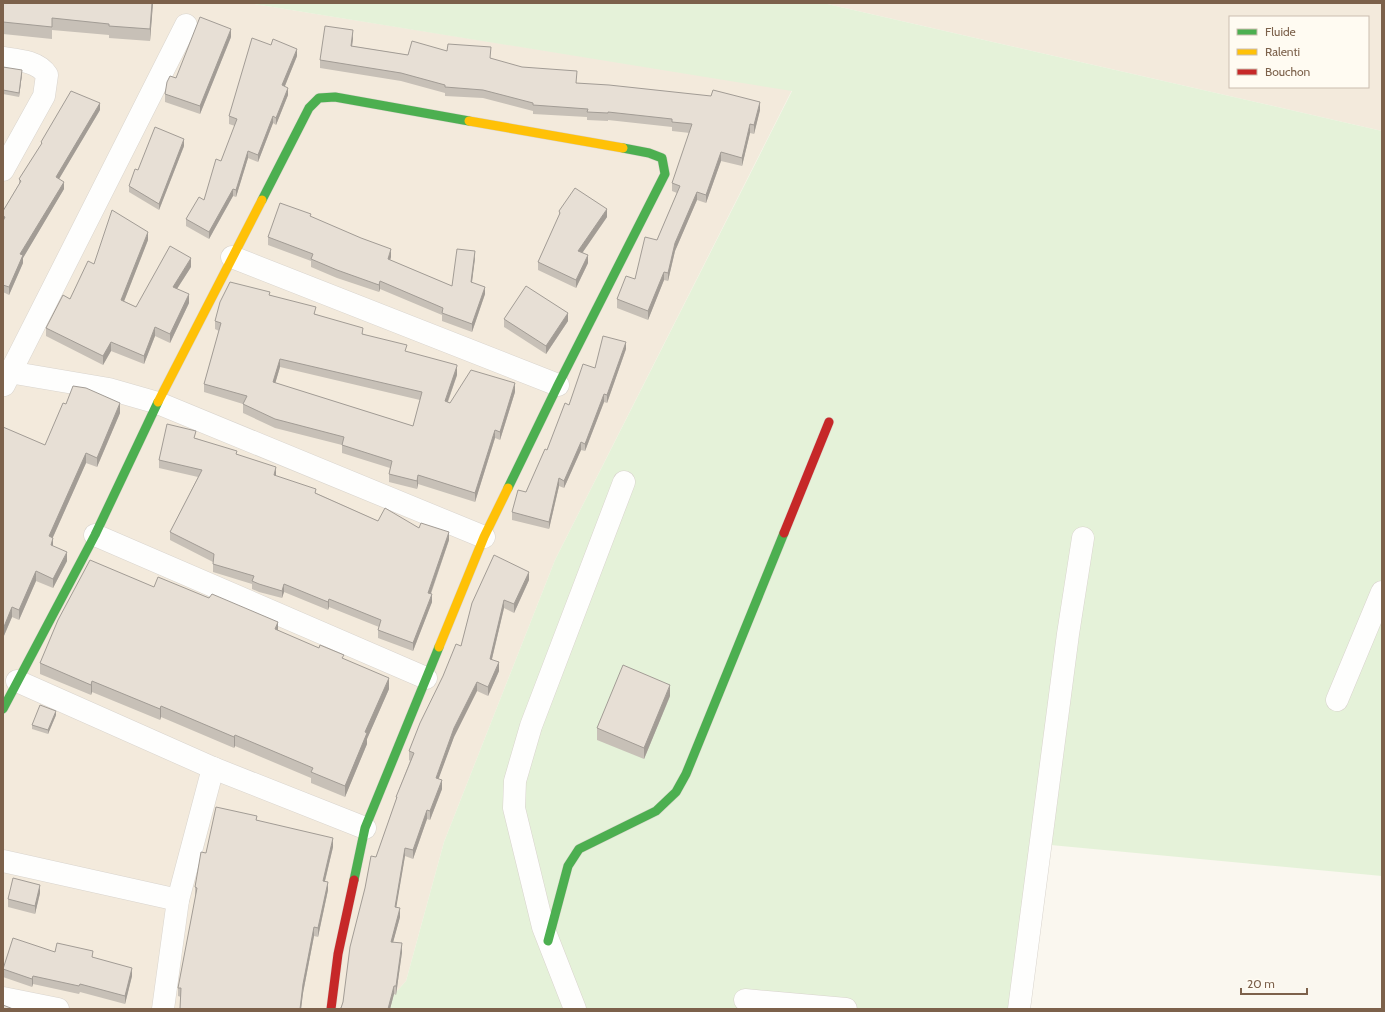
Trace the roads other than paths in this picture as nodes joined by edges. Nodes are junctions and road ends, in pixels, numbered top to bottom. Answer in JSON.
{"nodes":[{"id":1,"x":186,"y":25,"type":"dead end"},
{"id":2,"x":3,"y":58,"type":"edge"},
{"id":3,"x":3,"y":170,"type":"edge"},
{"id":4,"x":232,"y":257,"type":"junction"},
{"id":5,"x":5,"y":376,"type":"edge"},
{"id":6,"x":558,"y":386,"type":"junction"},
{"id":7,"x":158,"y":403,"type":"junction"},
{"id":8,"x":829,"y":422,"type":"dead end"},
{"id":9,"x":624,"y":482,"type":"dead end"},
{"id":10,"x":95,"y":535,"type":"junction"},
{"id":11,"x":484,"y":537,"type":"junction"},
{"id":12,"x":1083,"y":538,"type":"dead end"},
{"id":13,"x":1382,"y":592,"type":"edge"},
{"id":14,"x":1376,"y":620,"type":"edge"},
{"id":15,"x":426,"y":678,"type":"junction"},
{"id":16,"x":17,"y":681,"type":"junction"},
{"id":17,"x":1337,"y":700,"type":"dead end"},
{"id":18,"x":3,"y":709,"type":"edge"},
{"id":19,"x":213,"y":768,"type":"junction"},
{"id":20,"x":365,"y":828,"type":"junction"},
{"id":21,"x":3,"y":861,"type":"edge"},
{"id":22,"x":178,"y":900,"type":"junction"},
{"id":23,"x":548,"y":941,"type":"junction"},
{"id":24,"x":3,"y":998,"type":"edge"},
{"id":25,"x":744,"y":1000,"type":"dead end"},
{"id":26,"x":58,"y":1009,"type":"edge"},
{"id":27,"x":163,"y":1009,"type":"edge"},
{"id":28,"x":331,"y":1009,"type":"edge"},
{"id":29,"x":575,"y":1009,"type":"edge"},
{"id":30,"x":846,"y":1009,"type":"edge"},
{"id":31,"x":1019,"y":1009,"type":"edge"}],
"edges":[{"from":1,"to":5,"type":"street"},
{"from":2,"to":3,"type":"street"},
{"from":4,"to":6,"type":"street"},
{"from":4,"to":6,"type":"street"},
{"from":4,"to":7,"type":"street"},
{"from":5,"to":7,"type":"street"},
{"from":6,"to":11,"type":"street"},
{"from":7,"to":10,"type":"street"},
{"from":7,"to":11,"type":"street"},
{"from":8,"to":23,"type":"street"},
{"from":9,"to":23,"type":"street"},
{"from":10,"to":15,"type":"street"},
{"from":10,"to":16,"type":"street"},
{"from":11,"to":15,"type":"street"},
{"from":12,"to":31,"type":"street"},
{"from":13,"to":14,"type":"street"},
{"from":14,"to":17,"type":"street"},
{"from":15,"to":20,"type":"street"},
{"from":16,"to":18,"type":"street"},
{"from":16,"to":19,"type":"street"},
{"from":19,"to":20,"type":"street"},
{"from":19,"to":22,"type":"street"},
{"from":20,"to":28,"type":"street"},
{"from":21,"to":22,"type":"street"},
{"from":22,"to":27,"type":"street"},
{"from":23,"to":29,"type":"street"},
{"from":24,"to":26,"type":"street"},
{"from":25,"to":30,"type":"street"}]}
